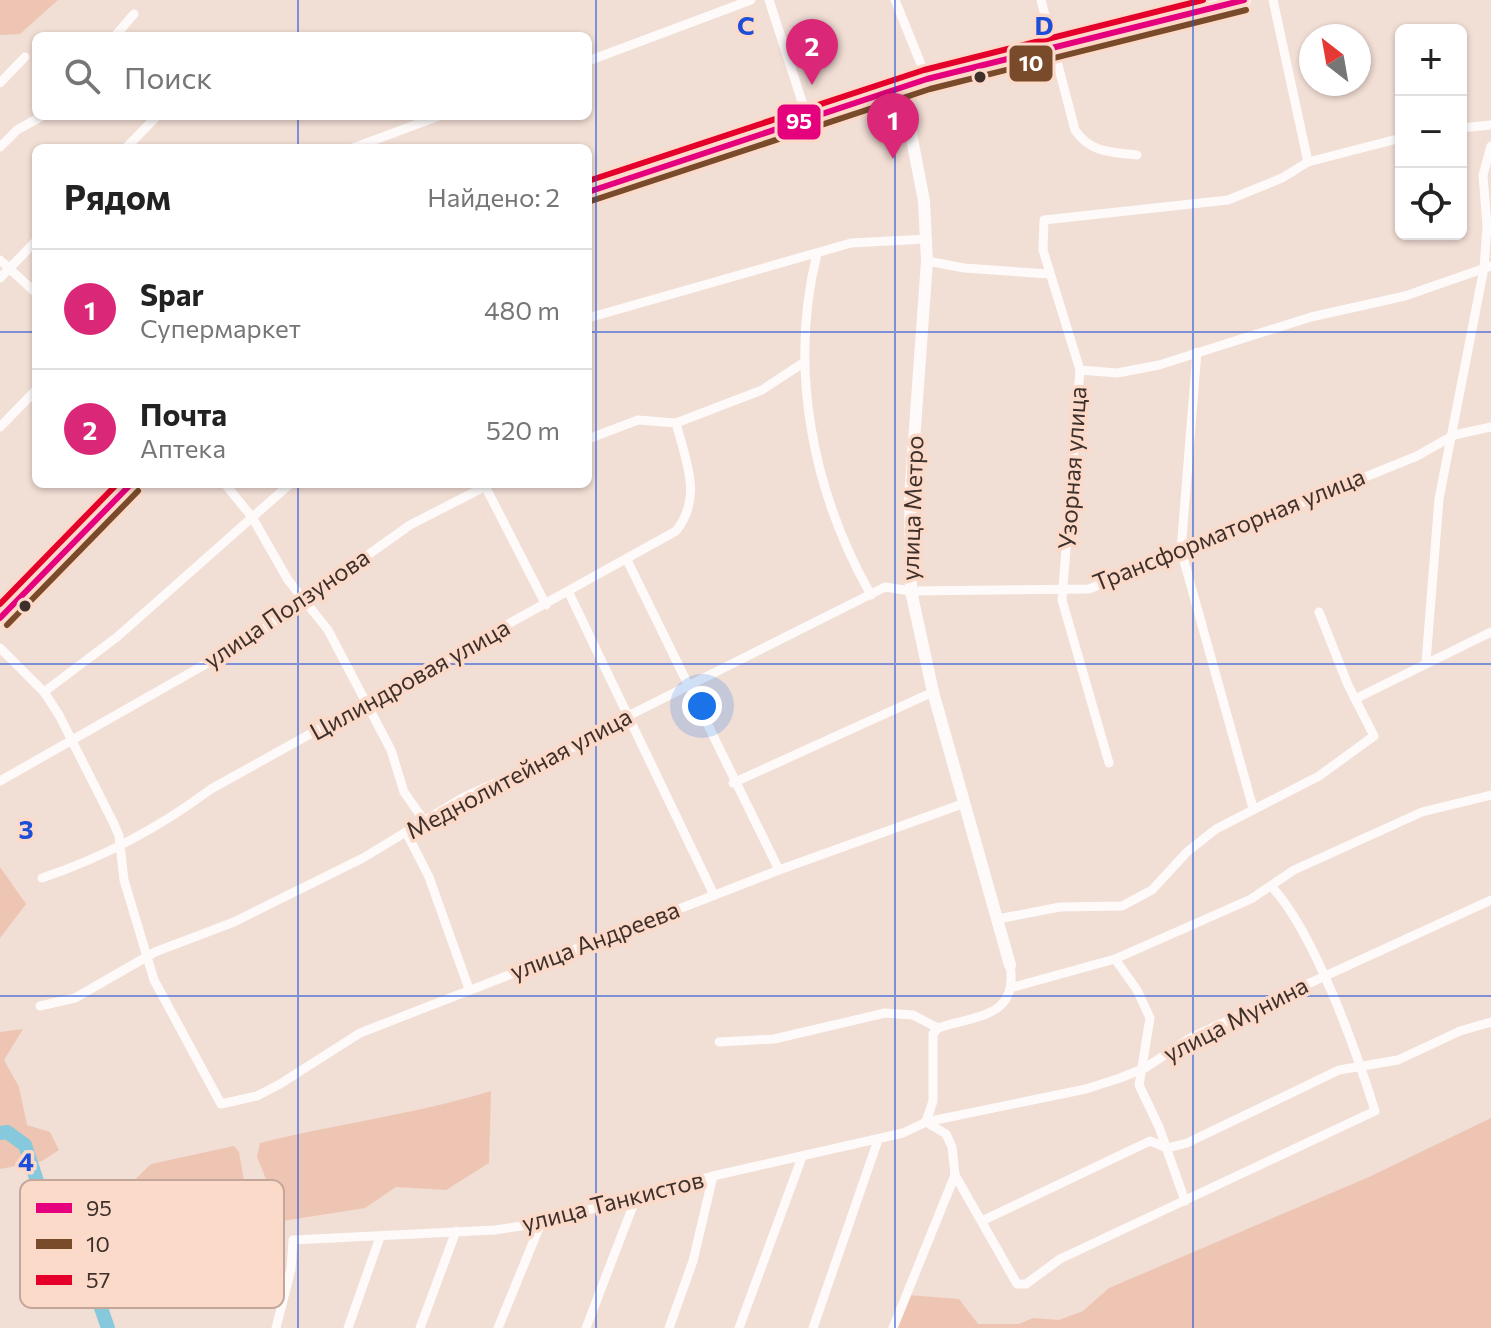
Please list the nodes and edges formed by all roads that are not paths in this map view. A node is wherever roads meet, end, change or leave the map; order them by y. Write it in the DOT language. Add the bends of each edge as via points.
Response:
graph roads {
  1 [pos="751,0"];
  2 [pos="769,0"];
  3 [pos="895,0"];
  4 [pos="1041,0"];
  5 [pos="1244,0"];
  6 [pos="1273,0"];
  7 [pos="134,14"];
  8 [pos="118,32"];
  9 [pos="1052,46"];
  10 [pos="25,57"];
  11 [pos="592,60"];
  12 [pos="927,79"];
  13 [pos="0,83"];
  14 [pos="902,87"];
  15 [pos="807,117"];
  16 [pos="35,120"];
  17 [pos="153,120"];
  18 [pos="428,120"];
  19 [pos="1491,125"];
  20 [pos="1467,127"];
  21 [pos="1395,140"];
  22 [pos="2,142"];
  23 [pos="130,144"];
  24 [pos="364,144"];
  25 [pos="1491,146"];
  26 [pos="1137,155"];
  27 [pos="1308,162"];
  28 [pos="592,191"];
  29 [pos="927,239"];
  30 [pos="32,245"];
  31 [pos="817,254"];
  32 [pos="0,260"];
  33 [pos="927,261"];
  34 [pos="1487,267"];
  35 [pos="9,268"];
  36 [pos="1049,274"];
  37 [pos="0,278"];
  38 [pos="32,289"];
  39 [pos="592,317"];
  40 [pos="1197,352"];
  41 [pos="803,363"];
  42 [pos="1080,370"];
  43 [pos="32,394"];
  44 [pos="676,423"];
  45 [pos="0,427"];
  46 [pos="1491,427"];
  47 [pos="1454,435"];
  48 [pos="592,437"];
  49 [pos="127,488"];
  50 [pos="228,488"];
  51 [pos="285,488"];
  52 [pos="480,488"];
  53 [pos="488,488"];
  54 [pos="252,517"];
  55 [pos="1181,550"];
  56 [pos="627,560"];
  57 [pos="1064,589"];
  58 [pos="911,591"];
  59 [pos="569,593"];
  60 [pos="871,595"];
  61 [pos="305,599"];
  62 [pos="546,605"];
  63 [pos="1319,612"];
  64 [pos="0,618"];
  65 [pos="1491,632"];
  66 [pos="0,648"];
  67 [pos="1426,662"];
  68 [pos="686,686"];
  69 [pos="44,692"];
  70 [pos="933,692"];
  71 [pos="1355,699"];
  72 [pos="368,703"];
  73 [pos="628,716"];
  74 [pos="71,740"];
  75 [pos="1109,763"];
  76 [pos="0,781"];
  77 [pos="733,783"];
  78 [pos="1491,795"];
  79 [pos="965,803"];
  80 [pos="1253,808"];
  81 [pos="425,822"];
  82 [pos="406,832"];
  83 [pos="121,844"];
  84 [pos="779,870"];
  85 [pos="42,878"];
  86 [pos="1272,887"];
  87 [pos="714,895"];
  88 [pos="1491,900"];
  89 [pos="998,919"];
  90 [pos="147,957"];
  91 [pos="1115,959"];
  92 [pos="1010,965"];
  93 [pos="1323,977"];
  94 [pos="1014,987"];
  95 [pos="469,989"];
  96 [pos="40,1006"];
  97 [pos="1491,1022"];
  98 [pos="938,1028"];
  99 [pos="719,1042"];
  100 [pos="1361,1065"];
  101 [pos="1142,1069"];
  102 [pos="926,1122"];
  103 [pos="878,1140"];
  104 [pos="1167,1148"];
  105 [pos="802,1157"];
  106 [pos="955,1175"];
  107 [pos="713,1176"];
  108 [pos="636,1198"];
  109 [pos="1185,1201"];
  110 [pos="984,1220"];
  111 [pos="541,1223"];
  112 [pos="456,1231"];
  113 [pos="380,1237"];
  114 [pos="284,1297"];
  115 [pos="281,1308"];
  116 [pos="276,1328"];
  117 [pos="348,1328"];
  118 [pos="420,1328"];
  119 [pos="498,1328"];
  120 [pos="586,1328"];
  121 [pos="669,1328"];
  122 [pos="739,1328"];
  123 [pos="813,1328"];
  124 [pos="893,1328"];
  1 -- 11 [label="street"];
  2 -- 15 [label="street"];
  3 -- 12 [label="street"];
  4 -- 9 [label="street"];
  5 -- 9 [label="main road"];
  6 -- 27 [label="street"];
  7 -- 8 [label="street"];
  9 -- 12 [label="main road"];
  9 -- 26 [label="street" via="1069,117 1081,138 1099,150"];
  10 -- 13 [label="street"];
  12 -- 14 [label="main road"];
  14 -- 15 [label="main road"];
  14 -- 29 [label="street, улица Метро"];
  15 -- 28 [label="main road"];
  16 -- 22 [label="street"];
  17 -- 23 [label="street"];
  18 -- 24 [label="street"];
  19 -- 20 [label="street"];
  21 -- 27 [label="street"];
  25 -- 34 [label="street" via="1483,175"];
  27 -- 36 [label="street, Узорная улица" via="1228,200 1044,220"];
  29 -- 31 [label="street" via="851,243"];
  29 -- 33 [label="street, улица Метро"];
  30 -- 35 [label="street"];
  31 -- 39 [label="street"];
  31 -- 41 [label="street, улица Метро" via="806,295"];
  32 -- 35 [label="street"];
  33 -- 36 [label="street"];
  33 -- 58 [label="street, улица Метро" via="910,497"];
  34 -- 40 [label="street" via="1405,296 1311,317"];
  34 -- 47 [label="street" via="1460,382"];
  35 -- 37 [label="street"];
  35 -- 38 [label="street"];
  36 -- 42 [label="street, Узорная улица"];
  40 -- 42 [label="street" via="1117,373"];
  40 -- 55 [label="street"];
  41 -- 44 [label="street" via="762,390"];
  41 -- 60 [label="street, улица Метро" via="818,467"];
  42 -- 57 [label="street, Узорная улица"];
  43 -- 45 [label="street"];
  44 -- 48 [label="street" via="638,420"];
  44 -- 56 [label="street, Цилиндровая улица" via="693,498 687,516 676,531"];
  46 -- 47 [label="street, Трансформаторная улица"];
  47 -- 55 [label="street, Трансформаторная улица" via="1417,456"];
  47 -- 67 [label="street" via="1439,499"];
  49 -- 64 [label="main road"];
  50 -- 54 [label="street"];
  51 -- 54 [label="street"];
  52 -- 61 [label="street, улица Ползунова" via="410,525"];
  53 -- 62 [label="street"];
  54 -- 61 [label="street"];
  54 -- 69 [label="street" via="117,637"];
  55 -- 57 [label="street, Трансформаторная улица" via="1089,589"];
  55 -- 80 [label="street"];
  56 -- 59 [label="street, Цилиндровая улица"];
  56 -- 68 [label="street"];
  57 -- 58 [label="street, Трансформаторная улица"];
  57 -- 75 [label="street, Узорная улица" via="1062,600"];
  58 -- 60 [label="street, Меднолитейная улица" via="885,587"];
  58 -- 70 [label="street, улица Метро"];
  59 -- 62 [label="street, Цилиндровая улица"];
  59 -- 73 [label="street"];
  60 -- 68 [label="street, Меднолитейная улица"];
  61 -- 72 [label="street"];
  61 -- 74 [label="street, улица Ползунова" via="248,640"];
  62 -- 72 [label="street, Цилиндровая улица"];
  63 -- 71 [label="street"];
  65 -- 67 [label="street"];
  66 -- 69 [label="street"];
  67 -- 71 [label="street"];
  68 -- 73 [label="street, Меднолитейная улица"];
  68 -- 77 [label="street"];
  69 -- 74 [label="street"];
  70 -- 77 [label="street"];
  70 -- 79 [label="street, улица Метро"];
  71 -- 80 [label="street" via="1374,736 1319,776"];
  72 -- 81 [label="street" via="404,792"];
  72 -- 83 [label="street, Цилиндровая улица"];
  73 -- 81 [label="street, Меднолитейная улица" via="462,798"];
  73 -- 87 [label="street"];
  74 -- 76 [label="street, улица Ползунова"];
  74 -- 83 [label="street"];
  77 -- 84 [label="street"];
  78 -- 86 [label="street" via="1422,812 1294,870"];
  79 -- 84 [label="street, улица Андреева"];
  79 -- 89 [label="street, улица Метро"];
  80 -- 89 [label="street" via="1216,829 1152,890 1122,906 1060,907"];
  81 -- 82 [label="street, Меднолитейная улица"];
  82 -- 90 [label="street, Меднолитейная улица" via="234,922"];
  82 -- 95 [label="street" via="429,877"];
  83 -- 85 [label="street, Цилиндровая улица"];
  83 -- 90 [label="street" via="124,880"];
  84 -- 87 [label="street, улица Андреева"];
  86 -- 91 [label="street"];
  86 -- 93 [label="street" via="1289,906"];
  87 -- 95 [label="street, улица Андреева"];
  88 -- 93 [label="street, улица Мунина"];
  89 -- 92 [label="street, улица Метро"];
  90 -- 95 [label="street, улица Андреева" via="167,1007 221,1104 257,1096 360,1033"];
  90 -- 96 [label="street, Меднолитейная улица" via="75,998"];
  91 -- 94 [label="street"];
  91 -- 101 [label="street" via="1150,1018"];
  92 -- 94 [label="street"];
  93 -- 100 [label="street"];
  93 -- 101 [label="street, улица Мунина" via="1192,1037"];
  94 -- 98 [label="street" via="986,1015"];
  97 -- 100 [label="street" via="1398,1060"];
  98 -- 99 [label="street" via="893,1012 774,1039"];
  98 -- 102 [label="street" via="931,1042 933,1101"];
  100 -- 104 [label="street" via="1304,1085"];
  100 -- 109 [label="street" via="1375,1111"];
  101 -- 102 [label="street, улица Мунина" via="1086,1089"];
  101 -- 104 [label="street" via="1139,1085"];
  102 -- 103 [label="street, улица Танкистов"];
  102 -- 106 [label="street" via="946,1134"];
  103 -- 105 [label="street, улица Танкистов"];
  103 -- 123 [label="street"];
  104 -- 109 [label="street"];
  104 -- 110 [label="street" via="1150,1141"];
  105 -- 107 [label="street, улица Танкистов"];
  105 -- 122 [label="street"];
  106 -- 110 [label="street"];
  106 -- 124 [label="street"];
  107 -- 108 [label="street, улица Танкистов"];
  107 -- 121 [label="street" via="693,1261"];
  108 -- 111 [label="street, улица Танкистов"];
  108 -- 120 [label="street"];
  109 -- 110 [label="street" via="1060,1259 1026,1284 1017,1284"];
  111 -- 112 [label="street, улица Танкистов"];
  111 -- 119 [label="street"];
  112 -- 113 [label="street, улица Танкистов"];
  112 -- 118 [label="street"];
  113 -- 114 [label="street, улица Танкистов" via="293,1240"];
  113 -- 117 [label="street"];
  115 -- 116 [label="street, улица Танкистов"];
}
